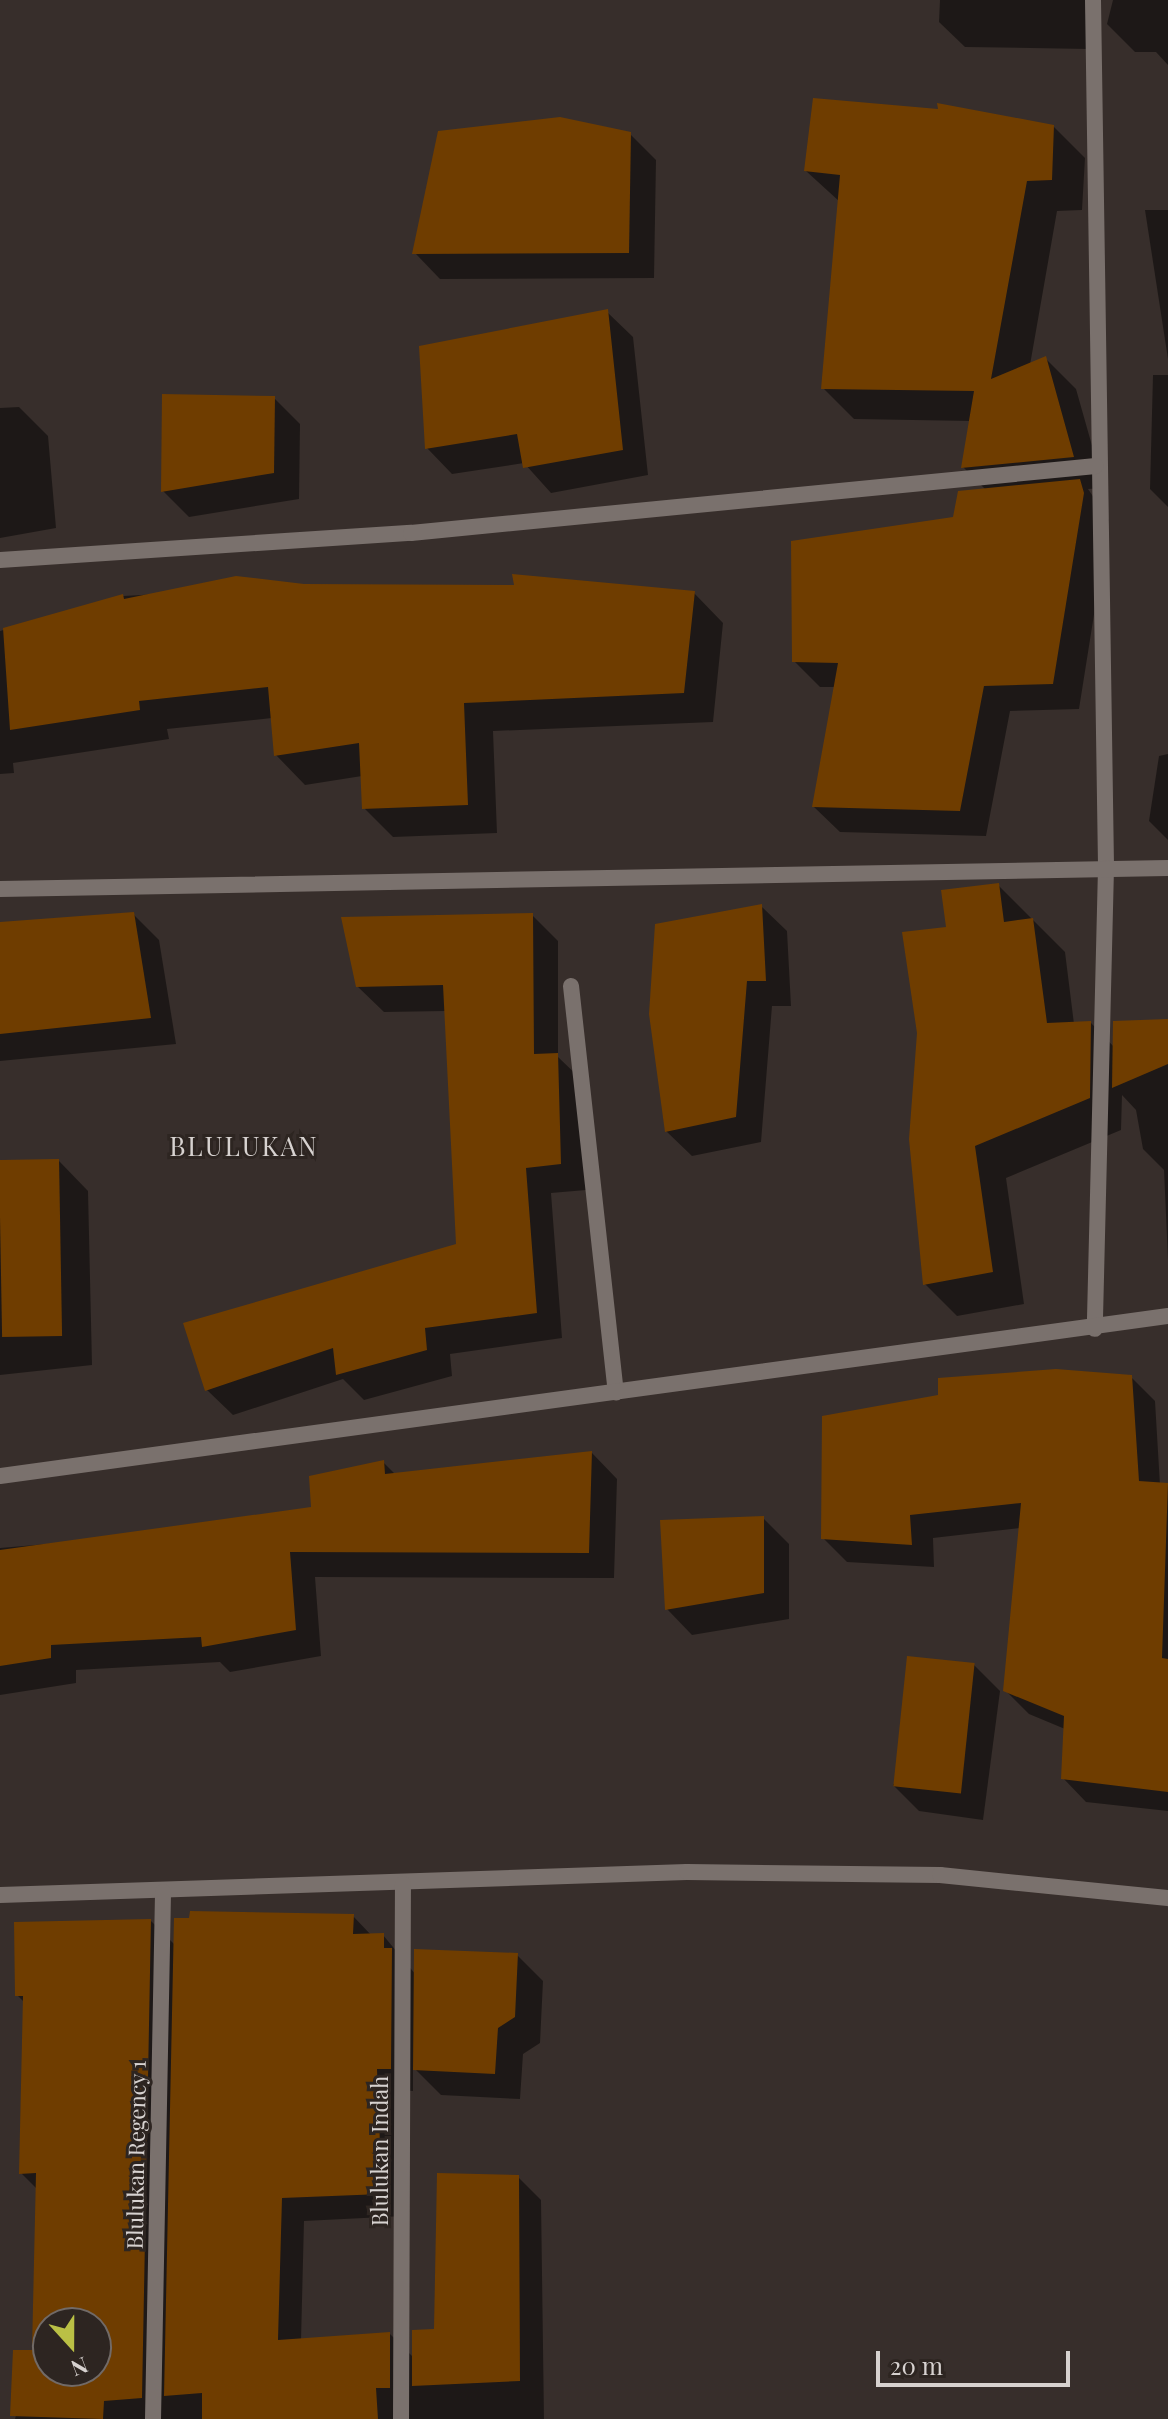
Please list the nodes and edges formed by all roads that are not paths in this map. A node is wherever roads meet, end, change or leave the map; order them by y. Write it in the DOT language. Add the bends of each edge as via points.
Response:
graph roads {
  1 [pos="1093,0"];
  2 [pos="1096,466"];
  3 [pos="0,560"];
  4 [pos="1106,868"];
  5 [pos="1168,868"];
  6 [pos="0,889"];
  7 [pos="571,986"];
  8 [pos="1168,1316"];
  9 [pos="1095,1329"];
  10 [pos="616,1393"];
  11 [pos="0,1476"];
  12 [pos="403,1884"];
  13 [pos="163,1892"];
  14 [pos="0,1895"];
  15 [pos="1168,1898"];
  16 [pos="153,2419"];
  17 [pos="401,2419"];
  1 -- 2 [label="street"];
  2 -- 3 [label="street" via="411,533"];
  2 -- 4 [label="street"];
  4 -- 5 [label="street"];
  4 -- 6 [label="street"];
  4 -- 9 [label="street"];
  7 -- 10 [label="street"];
  8 -- 9 [label="street"];
  9 -- 10 [label="street"];
  10 -- 11 [label="street"];
  12 -- 13 [label="street"];
  12 -- 15 [label="street" via="687,1872 940,1875"];
  12 -- 17 [label="street, Blulukan Indah"];
  13 -- 14 [label="street"];
  13 -- 16 [label="street, Blulukan Regency 1"];
}
